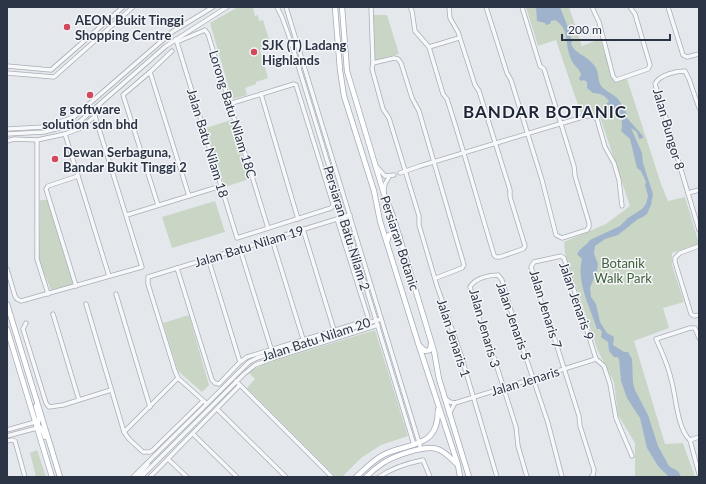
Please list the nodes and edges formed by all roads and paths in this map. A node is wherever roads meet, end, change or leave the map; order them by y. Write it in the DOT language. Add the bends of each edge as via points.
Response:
graph roads {
  1 [pos="123,7"];
  2 [pos="133,7"];
  3 [pos="213,7"];
  4 [pos="227,7"];
  5 [pos="277,7"];
  6 [pos="286,7"];
  7 [pos="334,7"];
  8 [pos="342,7"];
  9 [pos="371,7"];
  10 [pos="410,7"];
  11 [pos="449,7"];
  12 [pos="486,7"];
  13 [pos="522,7"];
  14 [pos="592,7"];
  15 [pos="630,7"];
  16 [pos="668,7"];
  17 [pos="459,38"];
  18 [pos="175,41"];
  19 [pos="429,47"];
  20 [pos="172,51"];
  21 [pos="699,54"];
  22 [pos="373,63"];
  23 [pos="7,66"];
  24 [pos="305,69"];
  25 [pos="299,71"];
  26 [pos="150,72"];
  27 [pos="7,73"];
  28 [pos="261,94"];
  29 [pos="229,104"];
  30 [pos="88,105"];
  31 [pos="699,108"];
  32 [pos="92,110"];
  33 [pos="95,116"];
  34 [pos="560,124"];
  35 [pos="7,129"];
  36 [pos="7,134"];
  37 [pos="65,134"];
  38 [pos="527,134"];
  39 [pos="7,140"];
  40 [pos="36,140"];
  41 [pos="495,143"];
  42 [pos="464,153"];
  43 [pos="434,162"];
  44 [pos="375,163"];
  45 [pos="406,172"];
  46 [pos="400,173"];
  47 [pos="394,175"];
  48 [pos="78,176"];
  49 [pos="389,177"];
  50 [pos="221,186"];
  51 [pos="699,190"];
  52 [pos="688,193"];
  53 [pos="384,194"];
  54 [pos="189,196"];
  55 [pos="158,205"];
  56 [pos="622,206"];
  57 [pos="127,215"];
  58 [pos="350,215"];
  59 [pos="344,216"];
  60 [pos="298,218"];
  61 [pos="337,218"];
  62 [pos="268,228"];
  63 [pos="303,229"];
  64 [pos="699,230"];
  65 [pos="400,237"];
  66 [pos="272,239"];
  67 [pos="387,242"];
  68 [pos="699,246"];
  69 [pos="240,249"];
  70 [pos="208,258"];
  71 [pos="547,259"];
  72 [pos="177,268"];
  73 [pos="7,269"];
  74 [pos="109,276"];
  75 [pos="486,276"];
  76 [pos="436,278"];
  77 [pos="76,286"];
  78 [pos="48,294"];
  79 [pos="116,294"];
  80 [pos="7,304"];
  81 [pos="86,304"];
  82 [pos="53,314"];
  83 [pos="699,315"];
  84 [pos="381,318"];
  85 [pos="376,320"];
  86 [pos="26,323"];
  87 [pos="383,324"];
  88 [pos="377,326"];
  89 [pos="7,329"];
  90 [pos="334,330"];
  91 [pos="699,338"];
  92 [pos="303,339"];
  93 [pos="431,342"];
  94 [pos="419,346"];
  95 [pos="272,351"];
  96 [pos="274,358"];
  97 [pos="596,359"];
  98 [pos="240,362"];
  99 [pos="564,369"];
  100 [pos="232,377"];
  101 [pos="178,378"];
  102 [pos="534,378"];
  103 [pos="236,382"];
  104 [pos="32,384"];
  105 [pos="240,385"];
  106 [pos="503,388"];
  107 [pos="111,390"];
  108 [pos="444,397"];
  109 [pos="474,397"];
  110 [pos="79,400"];
  111 [pos="205,402"];
  112 [pos="455,403"];
  113 [pos="438,405"];
  114 [pos="150,406"];
  115 [pos="217,409"];
  116 [pos="449,414"];
  117 [pos="195,424"];
  118 [pos="36,425"];
  119 [pos="183,428"];
  120 [pos="7,430"];
  121 [pos="124,432"];
  122 [pos="193,434"];
  123 [pos="7,436"];
  124 [pos="699,437"];
  125 [pos="690,440"];
  126 [pos="7,441"];
  127 [pos="419,442"];
  128 [pos="414,444"];
  129 [pos="421,449"];
  130 [pos="416,450"];
  131 [pos="632,456"];
  132 [pos="168,459"];
  133 [pos="149,461"];
  134 [pos="55,462"];
  135 [pos="458,465"];
  136 [pos="389,471"];
  137 [pos="699,474"];
  138 [pos="25,477"];
  139 [pos="52,477"];
  140 [pos="60,477"];
  141 [pos="133,477"];
  142 [pos="137,477"];
  143 [pos="142,477"];
  144 [pos="150,477"];
  145 [pos="187,477"];
  146 [pos="237,477"];
  147 [pos="286,477"];
  148 [pos="332,477"];
  149 [pos="356,477"];
  150 [pos="366,477"];
  151 [pos="379,477"];
  152 [pos="390,477"];
  153 [pos="430,477"];
  154 [pos="460,477"];
  155 [pos="469,477"];
  156 [pos="497,477"];
  157 [pos="528,477"];
  158 [pos="562,477"];
  159 [pos="591,477"];
  1 -- 23 [label="street" via="51,70"];
  2 -- 27 [label="street" via="54,77"];
  3 -- 30 [label="street" via="172,32"];
  4 -- 18 [label="street"];
  5 -- 25 [label="street, Persiaran Batu Nilam 2"];
  6 -- 24 [label="street, Persiaran Batu Nilam 2"];
  7 -- 67 [label="main road, Persiaran Botanic" via="342,89"];
  8 -- 44 [label="main road, Persiaran Botanic" via="347,71"];
  9 -- 22 [label="street, Jalan Jenaris 1"];
  10 -- 19 [label="street" via="415,31"];
  11 -- 17 [label="street" via="450,18"];
  12 -- 38 [label="street"];
  13 -- 34 [label="street"];
  14 -- 15 [label="street" via="599,22 614,78 618,79 648,69 650,65 635,14"];
  16 -- 21 [label="street" via="683,55 687,57"];
  17 -- 19 [label="street"];
  17 -- 41 [label="street"];
  18 -- 29 [label="street, Lorong Batu Nilam 18C" via="205,30"];
  18 -- 32 [label="street" via="153,56"];
  18 -- 50 [label="street, Jalan Batu Nilam 18"];
  19 -- 42 [label="street"];
  20 -- 26 [label="street"];
  22 -- 43 [label="street" via="394,58 400,60"];
  22 -- 45 [label="street, Jalan Jenaris 1" via="372,69 383,109 389,118"];
  24 -- 25 [label="street"];
  24 -- 58 [label="street, Persiaran Batu Nilam 2"];
  25 -- 59 [label="street, Persiaran Batu Nilam 2"];
  26 -- 54 [label="street"];
  26 -- 55 [label="street" via="123,95"];
  28 -- 29 [label="street"];
  28 -- 60 [label="street"];
  28 -- 60 [label="street" via="294,84 298,88 333,204 330,208"];
  29 -- 62 [label="street, Lorong Batu Nilam 18C"];
  30 -- 32 [label="street"];
  30 -- 35 [label="street" via="74,117 50,126"];
  31 -- 52 [label="street, Jalan Bungor 8" via="687,73 683,71 658,78 655,84"];
  32 -- 33 [label="street"];
  32 -- 36 [label="street" via="78,123 63,128"];
  33 -- 37 [label="street" via="81,128"];
  33 -- 57 [label="street"];
  34 -- 38 [label="street"];
  34 -- 38 [label="street" via="574,166 589,227 587,230 562,238 556,235"];
  34 -- 56 [label="street" via="586,116 592,116 597,120 619,180"];
  37 -- 40 [label="street"];
  37 -- 48 [label="street"];
  38 -- 41 [label="street"];
  39 -- 40 [label="street"];
  40 -- 78 [label="street" via="37,259"];
  41 -- 42 [label="street"];
  41 -- 42 [label="street" via="525,246 500,257 494,255"];
  42 -- 43 [label="street"];
  43 -- 45 [label="street"];
  43 -- 76 [label="street" via="464,265"];
  44 -- 49 [label="street" via="383,175"];
  44 -- 53 [label="main road, Persiaran Botanic"];
  45 -- 46 [label="street"];
  45 -- 76 [label="street, Jalan Jenaris 1"];
  47 -- 49 [label="street"];
  48 -- 74 [label="street"];
  48 -- 77 [label="street" via="48,186 46,189"];
  49 -- 53 [label="street"];
  50 -- 54 [label="street"];
  50 -- 62 [label="street, Jalan Batu Nilam 18" via="237,238"];
  51 -- 52 [label="street"];
  52 -- 64 [label="street, Jalan Bungor 8"];
  53 -- 65 [label="main road, Persiaran Botanic"];
  54 -- 55 [label="street"];
  55 -- 57 [label="street"];
  57 -- 74 [label="street" via="142,266"];
  58 -- 59 [label="street, Jalan Batu Nilam 19"];
  58 -- 84 [label="street, Persiaran Batu Nilam 2"];
  59 -- 61 [label="street, Jalan Batu Nilam 19"];
  59 -- 85 [label="street, Persiaran Batu Nilam 2"];
  60 -- 62 [label="street"];
  61 -- 63 [label="street, Jalan Batu Nilam 19"];
  61 -- 90 [label="street" via="368,317 365,321"];
  63 -- 66 [label="street, Jalan Batu Nilam 19"];
  63 -- 90 [label="street"];
  65 -- 67 [label="main road" via="391,233"];
  65 -- 93 [label="main road, Persiaran Botanic"];
  66 -- 69 [label="street, Jalan Batu Nilam 19"];
  66 -- 92 [label="street"];
  67 -- 94 [label="main road, Persiaran Botanic"];
  68 -- 83 [label="street" via="680,253 675,258 691,314"];
  69 -- 70 [label="street, Jalan Batu Nilam 19"];
  69 -- 95 [label="street"];
  70 -- 72 [label="street, Jalan Batu Nilam 19"];
  70 -- 98 [label="street"];
  71 -- 97 [label="street, Jalan Jenaris 9" via="561,256 564,258"];
  71 -- 99 [label="street, Jalan Jenaris 7" via="534,262 531,267"];
  72 -- 98 [label="street" via="212,380 219,384"];
  72 -- 101 [label="street, Jalan Batu Nilam 19" via="148,277 148,284"];
  73 -- 78 [label="street" via="17,300 21,302"];
  74 -- 77 [label="street"];
  75 -- 102 [label="street, Jalan Jenaris 5" via="498,275 502,280"];
  75 -- 106 [label="street, Jalan Jenaris 3" via="476,280 470,287"];
  76 -- 109 [label="street, Jalan Jenaris 1"];
  77 -- 78 [label="street"];
  79 -- 114 [label="street"];
  80 -- 104 [label="main road"];
  81 -- 107 [label="street"];
  82 -- 110 [label="street"];
  84 -- 85 [label="street, Jalan Batu Nilam 20"];
  84 -- 87 [label="street, Persiaran Batu Nilam 2"];
  85 -- 88 [label="street, Persiaran Batu Nilam 2"];
  85 -- 95 [label="street, Jalan Batu Nilam 20"];
  86 -- 110 [label="street" via="23,329 46,403 53,408"];
  87 -- 88 [label="street, Jalan Batu Nilam 20"];
  87 -- 127 [label="street, Persiaran Batu Nilam 2"];
  88 -- 96 [label="street, Jalan Batu Nilam 20"];
  88 -- 128 [label="street, Persiaran Batu Nilam 2"];
  89 -- 118 [label="main road"];
  90 -- 92 [label="street"];
  91 -- 125 [label="street" via="695,328 690,328 656,339 672,379 683,430"];
  92 -- 95 [label="street"];
  93 -- 94 [label="main road" via="428,351"];
  93 -- 108 [label="main road, Persiaran Botanic"];
  94 -- 113 [label="main road, Persiaran Botanic"];
  95 -- 96 [label="street"];
  95 -- 98 [label="street" via="247,357"];
  95 -- 100 [label="street, Jalan Batu Nilam 20" via="249,362"];
  96 -- 103 [label="street, Jalan Batu Nilam 20" via="255,365"];
  97 -- 99 [label="street, Jalan Jenaris"];
  97 -- 131 [label="street" via="604,366 616,418"];
  99 -- 102 [label="street, Jalan Jenaris"];
  99 -- 159 [label="street, Jalan Jenaris 7" via="594,470"];
  100 -- 103 [label="street"];
  100 -- 111 [label="street, Jalan Batu Nilam 20"];
  101 -- 111 [label="street"];
  101 -- 114 [label="street"];
  102 -- 106 [label="street, Jalan Jenaris"];
  102 -- 158 [label="street"];
  103 -- 105 [label="street"];
  103 -- 117 [label="street, Jalan Batu Nilam 20"];
  104 -- 118 [label="main road" via="38,417"];
  104 -- 134 [label="main road"];
  105 -- 115 [label="street"];
  105 -- 148 [label="street"];
  106 -- 109 [label="street, Jalan Jenaris"];
  106 -- 157 [label="street"];
  107 -- 110 [label="street"];
  107 -- 121 [label="street"];
  108 -- 112 [label="street"];
  108 -- 116 [label="main road, Persiaran Botanic"];
  109 -- 112 [label="street, Jalan Jenaris"];
  109 -- 156 [label="street, Jalan Jenaris 1"];
  111 -- 119 [label="street, Jalan Batu Nilam 20"];
  111 -- 121 [label="street" via="153,450 143,452"];
  112 -- 116 [label="street"];
  113 -- 127 [label="main road" via="435,429 428,438"];
  113 -- 135 [label="main road, Persiaran Botanic"];
  114 -- 121 [label="street"];
  115 -- 122 [label="street"];
  115 -- 147 [label="street"];
  116 -- 155 [label="main road, Persiaran Botanic"];
  117 -- 119 [label="street, Jalan Batu Nilam 20" via="193,421"];
  117 -- 143 [label="street, Jalan Batu Nilam 20"];
  118 -- 120 [label="street"];
  118 -- 123 [label="street"];
  118 -- 134 [label="main road" via="44,433"];
  118 -- 139 [label="main road"];
  119 -- 133 [label="street, Jalan Batu Nilam 20"];
  122 -- 132 [label="street"];
  122 -- 146 [label="street"];
  124 -- 125 [label="street"];
  125 -- 137 [label="street"];
  126 -- 138 [label="street" via="15,441"];
  127 -- 128 [label="main road"];
  127 -- 129 [label="street, Persiaran Batu Nilam 2"];
  128 -- 130 [label="street, Persiaran Batu Nilam 2"];
  128 -- 149 [label="main road" via="383,455"];
  129 -- 130 [label="main road"];
  129 -- 135 [label="main road" via="429,447 440,450"];
  130 -- 150 [label="main road" via="384,462"];
  132 -- 144 [label="street"];
  132 -- 145 [label="street"];
  133 -- 141 [label="street, Jalan Batu Nilam 20"];
  133 -- 142 [label="street"];
  134 -- 140 [label="main road"];
  135 -- 154 [label="main road, Persiaran Botanic"];
  136 -- 151 [label="street"];
  136 -- 152 [label="street"];
  136 -- 153 [label="street" via="423,460"];
}
